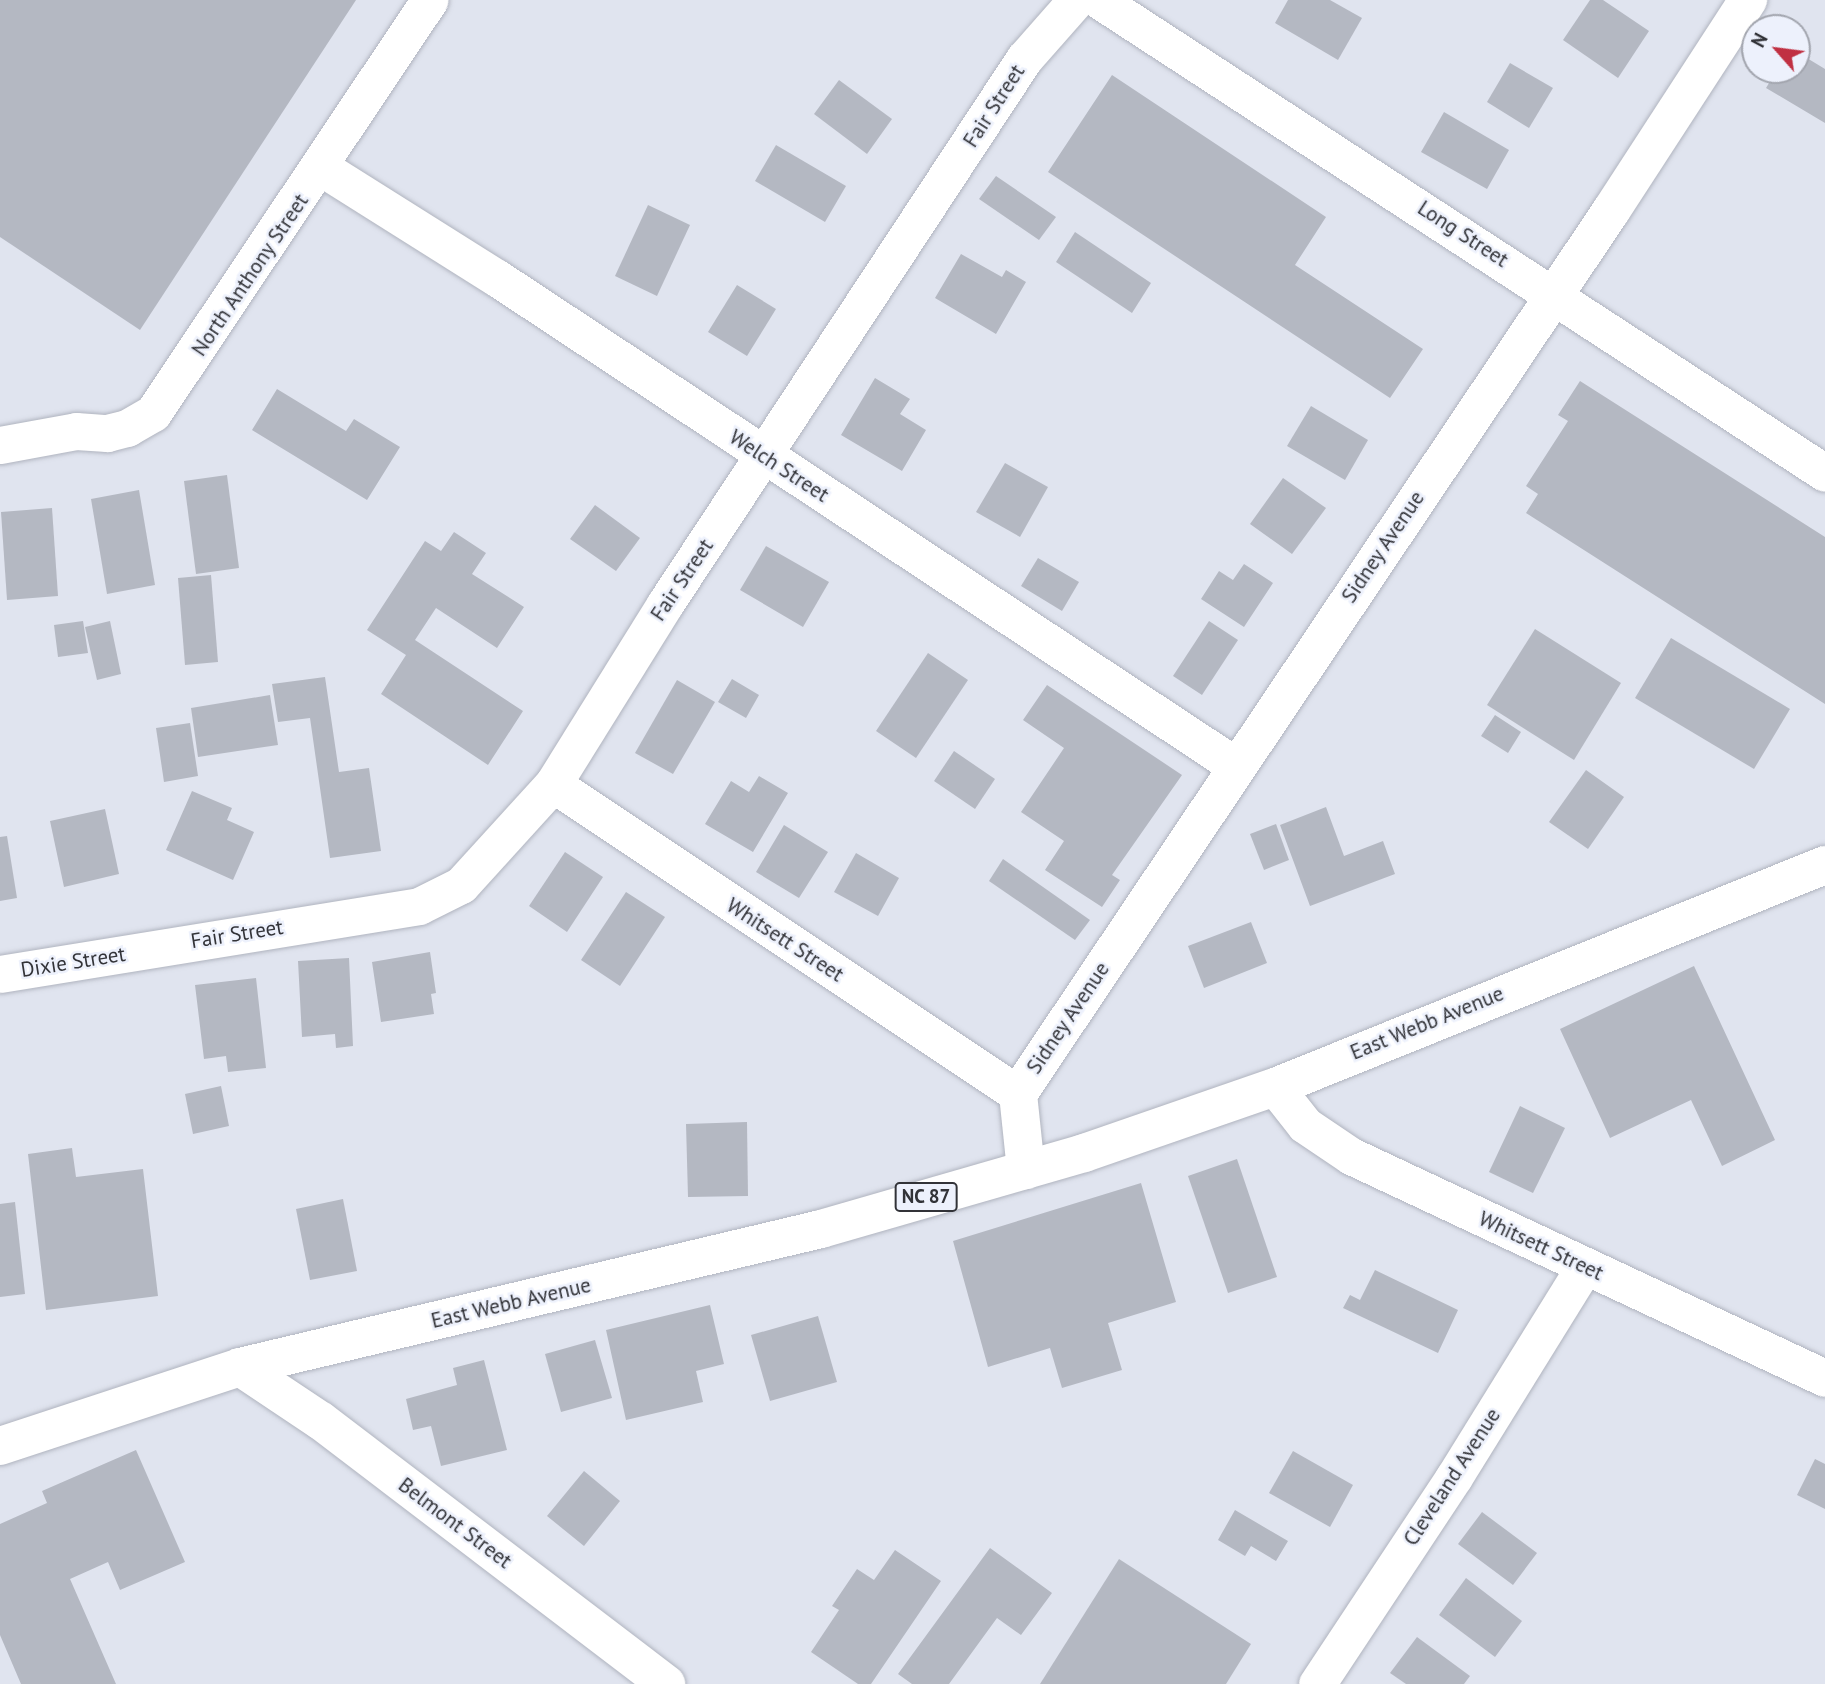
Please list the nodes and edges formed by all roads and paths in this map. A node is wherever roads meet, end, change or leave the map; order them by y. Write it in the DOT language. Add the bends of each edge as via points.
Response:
graph roads {
  1 [pos="429,0"];
  2 [pos="1076,0"];
  3 [pos="1099,0"];
  4 [pos="1748,0"];
  5 [pos="321,167"];
  6 [pos="1554,293"];
  7 [pos="0,445"];
  8 [pos="765,457"];
  9 [pos="1825,473"];
  10 [pos="1236,766"];
  11 [pos="553,785"];
  12 [pos="1825,865"];
  13 [pos="146,950"];
  14 [pos="0,974"];
  15 [pos="1275,1087"];
  16 [pos="1018,1094"];
  17 [pos="1026,1170"];
  18 [pos="1584,1268"];
  19 [pos="240,1367"];
  20 [pos="1825,1378"];
  21 [pos="0,1446"];
  22 [pos="649,1679"];
  23 [pos="1317,1684"];
  1 -- 5 [label="street, North Anthony Street"];
  2 -- 8 [label="street, Fair Street" via="1024,59"];
  3 -- 6 [label="street, Long Street"];
  4 -- 6 [label="main road, Sidney Avenue"];
  5 -- 7 [label="street, North Anthony Street" via="153,413 107,433 76,431"];
  5 -- 8 [label="street, Welch Street"];
  6 -- 9 [label="street, Long Street"];
  6 -- 10 [label="main road, Sidney Avenue"];
  8 -- 10 [label="street, Welch Street"];
  8 -- 11 [label="street, Fair Street" via="665,604"];
  10 -- 16 [label="main road, Sidney Avenue"];
  11 -- 13 [label="street, Fair Street" via="461,885 419,906"];
  11 -- 16 [label="street, Whitsett Street"];
  12 -- 15 [label="main road, East Webb Avenue / NC 87"];
  13 -- 14 [label="street, Dixie Street"];
  15 -- 17 [label="main road, East Webb Avenue / NC 87"];
  15 -- 18 [label="street, Whitsett Street" via="1305,1125 1351,1156"];
  16 -- 17 [label="main road"];
  17 -- 19 [label="main road, East Webb Avenue / NC 87" via="821,1229"];
  18 -- 20 [label="street, Whitsett Street"];
  18 -- 23 [label="street, Cleveland Avenue"];
  19 -- 21 [label="main road, East Webb Avenue / NC 87"];
  19 -- 22 [label="main road, Belmont Street" via="321,1421"];
}
